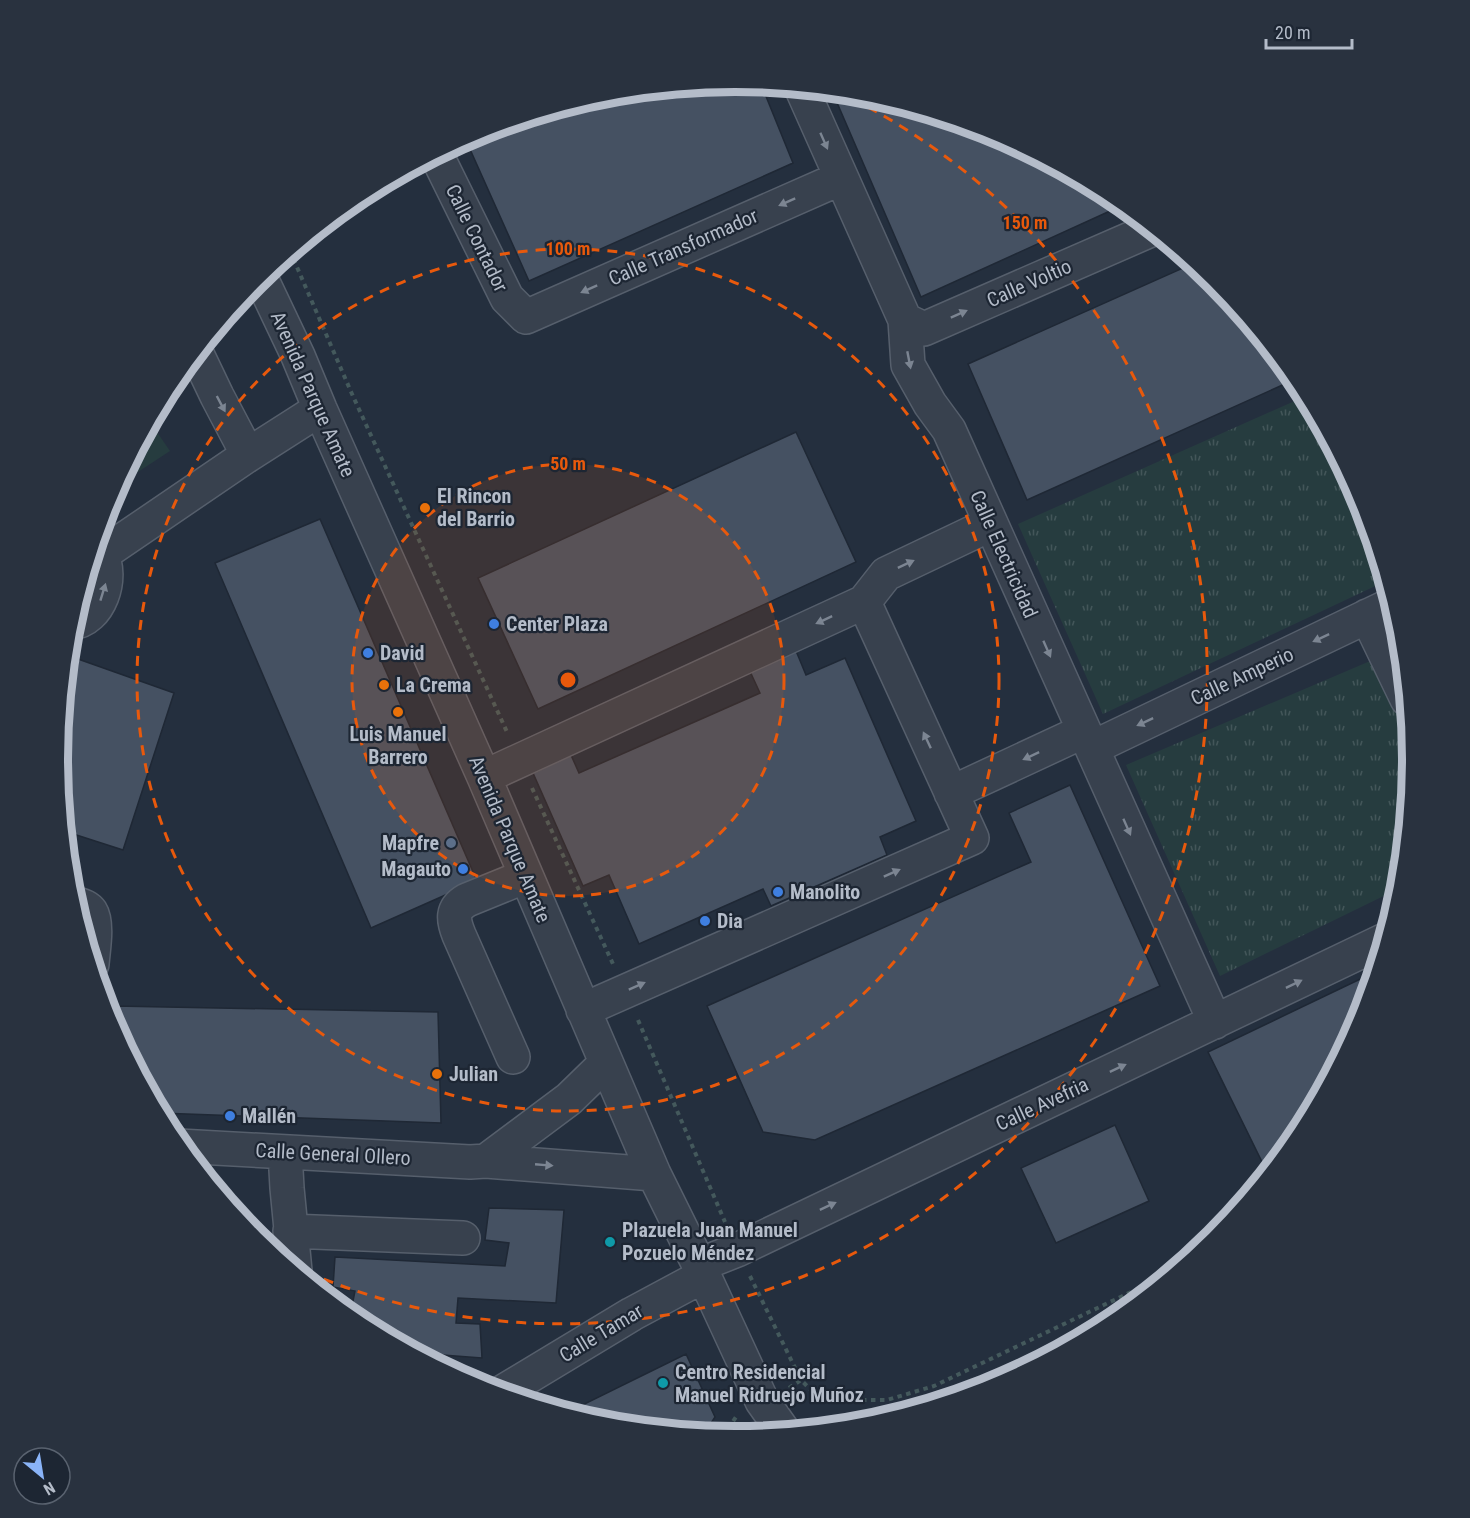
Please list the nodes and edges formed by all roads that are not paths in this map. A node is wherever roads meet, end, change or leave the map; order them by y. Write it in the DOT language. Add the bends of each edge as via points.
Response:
graph roads {
  1 [pos="805,95"];
  2 [pos="440,160"];
  3 [pos="841,178"];
  4 [pos="1142,230"];
  5 [pos="265,286"];
  6 [pos="526,316"];
  7 [pos="905,320"];
  8 [pos="200,360"];
  9 [pos="320,409"];
  10 [pos="248,455"];
  11 [pos="991,524"];
  12 [pos="102,549"];
  13 [pos="100,555"];
  14 [pos="864,602"];
  15 [pos="1380,610"];
  16 [pos="82,620"];
  17 [pos="1395,659"];
  18 [pos="1088,739"];
  19 [pos="484,777"];
  20 [pos="951,793"];
  21 [pos="526,876"];
  22 [pos="84,906"];
  23 [pos="93,943"];
  24 [pos="1376,944"];
  25 [pos="583,1010"];
  26 [pos="1215,1022"];
  27 [pos="513,1057"];
  28 [pos="605,1064"];
  29 [pos="192,1147"];
  30 [pos="285,1152"];
  31 [pos="486,1161"];
  32 [pos="654,1174"];
  33 [pos="290,1231"];
  34 [pos="463,1238"];
  35 [pos="294,1260"];
  36 [pos="701,1270"];
  37 [pos="510,1387"];
  38 [pos="761,1410"];
  39 [pos="777,1425"];
  1 -- 3 [label="street, Calle Electricidad, one-way"];
  2 -- 6 [label="street, Calle Contador" via="507,298"];
  3 -- 6 [label="street, Calle Transformador, one-way"];
  3 -- 7 [label="street, Calle Electricidad"];
  7 -- 4 [label="street, Calle Voltio, one-way" via="924,329"];
  5 -- 9 [label="street, Avenida Parque Amate"];
  7 -- 11 [label="street, Calle Electricidad, one-way" via="908,365 949,430"];
  8 -- 10 [label="street, one-way"];
  9 -- 10 [label="street"];
  9 -- 19 [label="street, Avenida Parque Amate"];
  10 -- 12 [label="street"];
  14 -- 11 [label="street, one-way" via="886,574"];
  11 -- 18 [label="street, Calle Electricidad, one-way"];
  16 -- 13 [label="street, one-way" via="99,603 106,581"];
  14 -- 19 [label="street, one-way"];
  20 -- 14 [label="street, one-way"];
  15 -- 17 [label="street"];
  15 -- 18 [label="street, Calle Amperio, one-way"];
  18 -- 20 [label="street, Calle Amperio, one-way"];
  18 -- 26 [label="street, Calle Electricidad, one-way"];
  19 -- 21 [label="street, Avenida Parque Amate"];
  25 -- 20 [label="street, one-way" via="972,838"];
  21 -- 25 [label="street, Avenida Parque Amate"];
  21 -- 27 [label="street" via="467,900 455,915 459,935"];
  22 -- 23 [label="street" via="94,922"];
  26 -- 24 [label="street, Calle Avefria, one-way"];
  25 -- 28 [label="street, Avenida Parque Amate"];
  36 -- 26 [label="street, Calle Avefria, one-way"];
  28 -- 31 [label="street" via="569,1099"];
  28 -- 32 [label="street, Avenida Parque Amate"];
  29 -- 30 [label="street, Calle General Ollero"];
  30 -- 31 [label="street, Calle General Ollero"];
  30 -- 33 [label="street"];
  31 -- 32 [label="street, Calle General Ollero, one-way"];
  32 -- 36 [label="street, Avenida Parque Amate"];
  33 -- 34 [label="street"];
  33 -- 35 [label="street"];
  36 -- 37 [label="street, Calle Tamar"];
  36 -- 38 [label="street, Avenida Parque Amate"];
  38 -- 39 [label="street, Avenida Parque Amate"];
}
